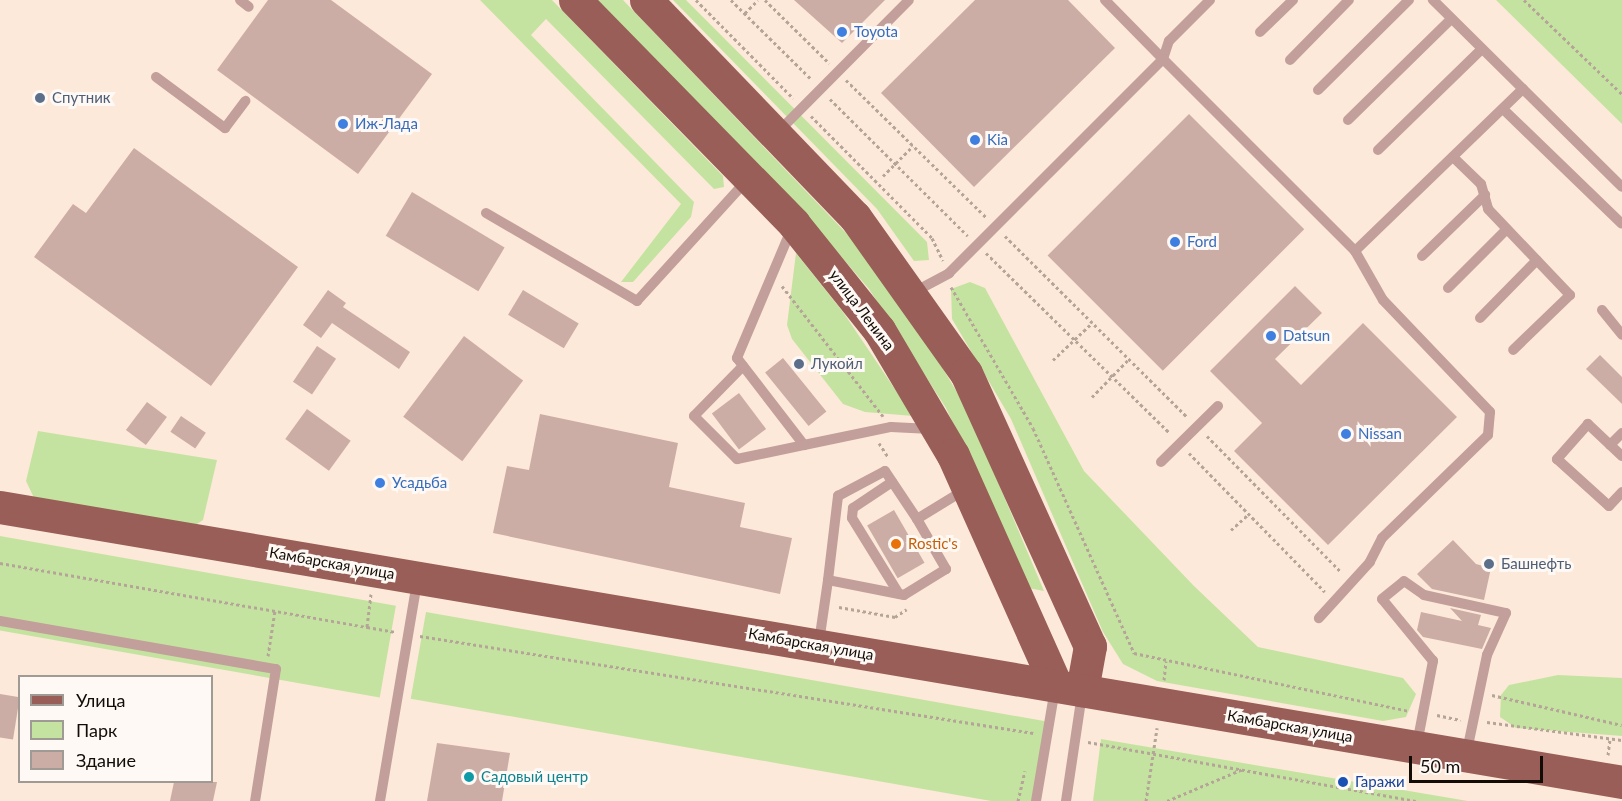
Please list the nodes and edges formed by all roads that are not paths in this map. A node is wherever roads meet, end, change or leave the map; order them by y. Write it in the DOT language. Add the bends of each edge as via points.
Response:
graph roads {
  1 [pos="575,0"];
  2 [pos="646,0"];
  3 [pos="909,0"];
  4 [pos="1105,0"];
  5 [pos="1210,0"];
  6 [pos="1293,0"];
  7 [pos="1349,0"];
  8 [pos="1409,0"];
  9 [pos="1433,0"];
  10 [pos="1451,19"];
  11 [pos="1260,32"];
  12 [pos="1482,49"];
  13 [pos="1163,59"];
  14 [pos="1290,60"];
  15 [pos="156,77"];
  16 [pos="1523,89"];
  17 [pos="1318,90"];
  18 [pos="245,101"];
  19 [pos="1503,109"];
  20 [pos="1348,120"];
  21 [pos="776,133"];
  22 [pos="1378,150"];
  23 [pos="1453,157"];
  24 [pos="749,178"];
  25 [pos="1622,187"];
  26 [pos="1485,195"];
  27 [pos="486,213"];
  28 [pos="794,224"];
  29 [pos="1622,224"];
  30 [pos="1508,229"];
  31 [pos="1355,251"];
  32 [pos="1422,256"];
  33 [pos="1537,260"];
  34 [pos="1448,288"];
  35 [pos="913,293"];
  36 [pos="1602,310"];
  37 [pos="1480,318"];
  38 [pos="1622,335"];
  39 [pos="1513,350"];
  40 [pos="743,366"];
  41 [pos="1218,406"];
  42 [pos="939,429"];
  43 [pos="1622,433"];
  44 [pos="804,445"];
  45 [pos="1610,445"];
  46 [pos="1622,456"];
  47 [pos="1161,462"];
  48 [pos="892,482"];
  49 [pos="969,487"];
  50 [pos="1622,492"];
  51 [pos="0,507"];
  52 [pos="917,519"];
  53 [pos="418,578"];
  54 [pos="828,580"];
  55 [pos="899,594"];
  56 [pos="1319,618"];
  57 [pos="0,621"];
  58 [pos="819,645"];
  59 [pos="1090,646"];
  60 [pos="1069,688"];
  61 [pos="1161,703"];
  62 [pos="1416,749"];
  63 [pos="1466,758"];
  64 [pos="1622,782"];
  65 [pos="255,801"];
  66 [pos="380,801"];
  67 [pos="1036,801"];
  68 [pos="1066,801"];
  1 -- 24 [label="main road, улица Ленина"];
  2 -- 21 [label="main road"];
  3 -- 21 [label="lane"];
  4 -- 13 [label="lane"];
  5 -- 13 [label="lane" via="1168,41"];
  6 -- 11 [label="lane"];
  7 -- 14 [label="lane"];
  8 -- 17 [label="lane"];
  9 -- 10 [label="lane"];
  10 -- 12 [label="lane"];
  10 -- 20 [label="lane"];
  12 -- 16 [label="lane"];
  12 -- 22 [label="lane"];
  13 -- 31 [label="lane"];
  13 -- 35 [label="lane" via="978,246 949,273"];
  15 -- 18 [label="lane" via="225,128"];
  16 -- 19 [label="lane"];
  16 -- 25 [label="lane"];
  19 -- 23 [label="lane"];
  19 -- 29 [label="lane"];
  21 -- 35 [label="main road" via="855,217"];
  23 -- 26 [label="lane"];
  23 -- 31 [label="lane"];
  24 -- 27 [label="lane" via="637,302"];
  24 -- 28 [label="main road, улица Ленина"];
  26 -- 30 [label="lane" via="1488,209"];
  26 -- 32 [label="lane"];
  28 -- 40 [label="lane" via="737,358"];
  28 -- 42 [label="main road, улица Ленина" via="879,330"];
  30 -- 33 [label="lane"];
  30 -- 34 [label="lane"];
  31 -- 56 [label="lane" via="1383,300 1490,412 1493,423"];
  33 -- 37 [label="lane"];
  33 -- 39 [label="lane" via="1570,296"];
  35 -- 59 [label="main road" via="993,424"];
  36 -- 38 [label="lane"];
  40 -- 44 [label="lane"];
  40 -- 44 [label="lane" via="694,416 737,459"];
  41 -- 47 [label="lane"];
  42 -- 44 [label="lane" via="891,427"];
  42 -- 49 [label="main road, улица Ленина"];
  43 -- 45 [label="lane"];
  45 -- 46 [label="lane"];
  45 -- 50 [label="lane" via="1588,424 1557,459 1608,506"];
  48 -- 52 [label="lane"];
  48 -- 54 [label="lane" via="885,471 838,496"];
  48 -- 55 [label="lane" via="853,508 852,519"];
  49 -- 52 [label="lane"];
  49 -- 60 [label="main road, улица Ленина"];
  51 -- 53 [label="main road, Камбарская улица"];
  52 -- 55 [label="lane" via="946,569"];
  53 -- 58 [label="main road, Камбарская улица"];
  53 -- 66 [label="lane"];
  54 -- 55 [label="lane"];
  54 -- 58 [label="lane"];
  57 -- 65 [label="lane" via="276,669"];
  58 -- 60 [label="main road, Камбарская улица"];
  59 -- 60 [label="main road"];
  59 -- 61 [label="main road" via="1108,669"];
  60 -- 61 [label="main road, Камбарская улица"];
  60 -- 67 [label="lane" via="1045,736"];
  60 -- 68 [label="lane" via="1075,740"];
  61 -- 62 [label="main road, Камбарская улица"];
  62 -- 63 [label="main road, Камбарская улица"];
  62 -- 63 [label="lane" via="1433,661 1382,599 1404,581 1424,595 1506,613 1479,691"];
  63 -- 64 [label="main road, Камбарская улица"];
}
